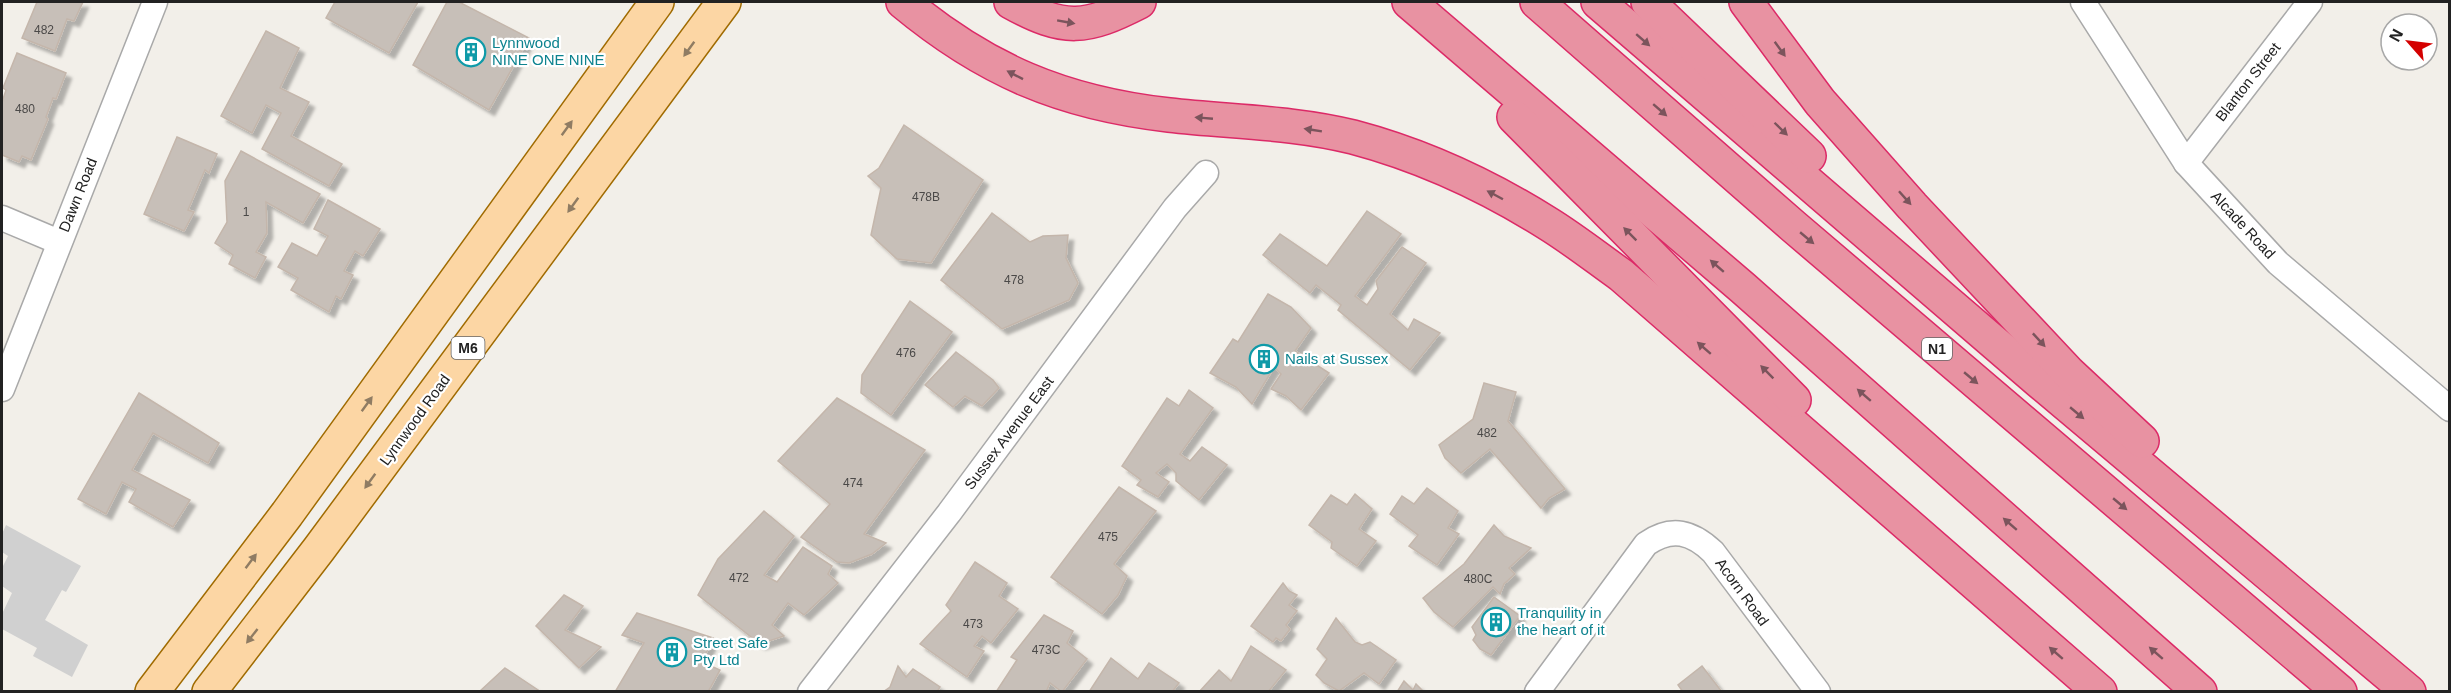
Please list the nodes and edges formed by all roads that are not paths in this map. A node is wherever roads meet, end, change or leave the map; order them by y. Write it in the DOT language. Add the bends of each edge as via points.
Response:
graph roads {
  1 [pos="155,2"];
  2 [pos="657,2"];
  3 [pos="724,2"];
  4 [pos="903,2"];
  5 [pos="1011,2"];
  6 [pos="1139,2"];
  7 [pos="1399,2"];
  8 [pos="1409,2"];
  9 [pos="1537,2"];
  10 [pos="1598,2"];
  11 [pos="1648,2"];
  12 [pos="1746,2"];
  13 [pos="2083,2"];
  14 [pos="2310,2"];
  15 [pos="2186,163"];
  16 [pos="1206,173"];
  17 [pos="2,218"];
  18 [pos="59,242"];
  19 [pos="2040,382"];
  20 [pos="2,389"];
  21 [pos="2450,409"];
  22 [pos="1986,593"];
  23 [pos="153,692"];
  24 [pos="209,692"];
  25 [pos="810,692"];
  26 [pos="1537,692"];
  27 [pos="1818,692"];
  28 [pos="2100,692"];
  29 [pos="2200,692"];
  30 [pos="2340,692"];
  31 [pos="2409,692"];
  1 -- 18 [label="street, Dawn Road"];
  23 -- 2 [label="main road, one-way" via="301,495"];
  3 -- 24 [label="main road, Lynnwood Road / M6, one-way" via="327,540"];
  22 -- 4 [label="highway, one-way" via="1621,276 1547,223 1451,171 1352,137 1262,123 1121,109 1060,93 977,56"];
  5 -- 6 [label="highway, one-way" via="1064,23 1088,24"];
  22 -- 7 [label="highway, one-way"];
  29 -- 8 [label="highway, one-way" via="1752,296"];
  9 -- 30 [label="highway, N1, one-way" via="1792,226"];
  10 -- 19 [label="highway, one-way"];
  11 -- 19 [label="highway, one-way"];
  12 -- 31 [label="highway, one-way" via="1820,102 2069,373"];
  13 -- 15 [label="street, Alcade Road"];
  14 -- 15 [label="street, Blanton Street"];
  15 -- 21 [label="street, Alcade Road" via="2278,263"];
  16 -- 25 [label="street, Sussex Avenue East" via="1160,228 949,513"];
  17 -- 18 [label="street"];
  18 -- 20 [label="street, Dawn Road"];
  19 -- 31 [label="highway, one-way"];
  28 -- 22 [label="highway, one-way"];
  26 -- 27 [label="street, Acorn Road" via="1647,544 1680,532 1701,540 1713,552"];
}
